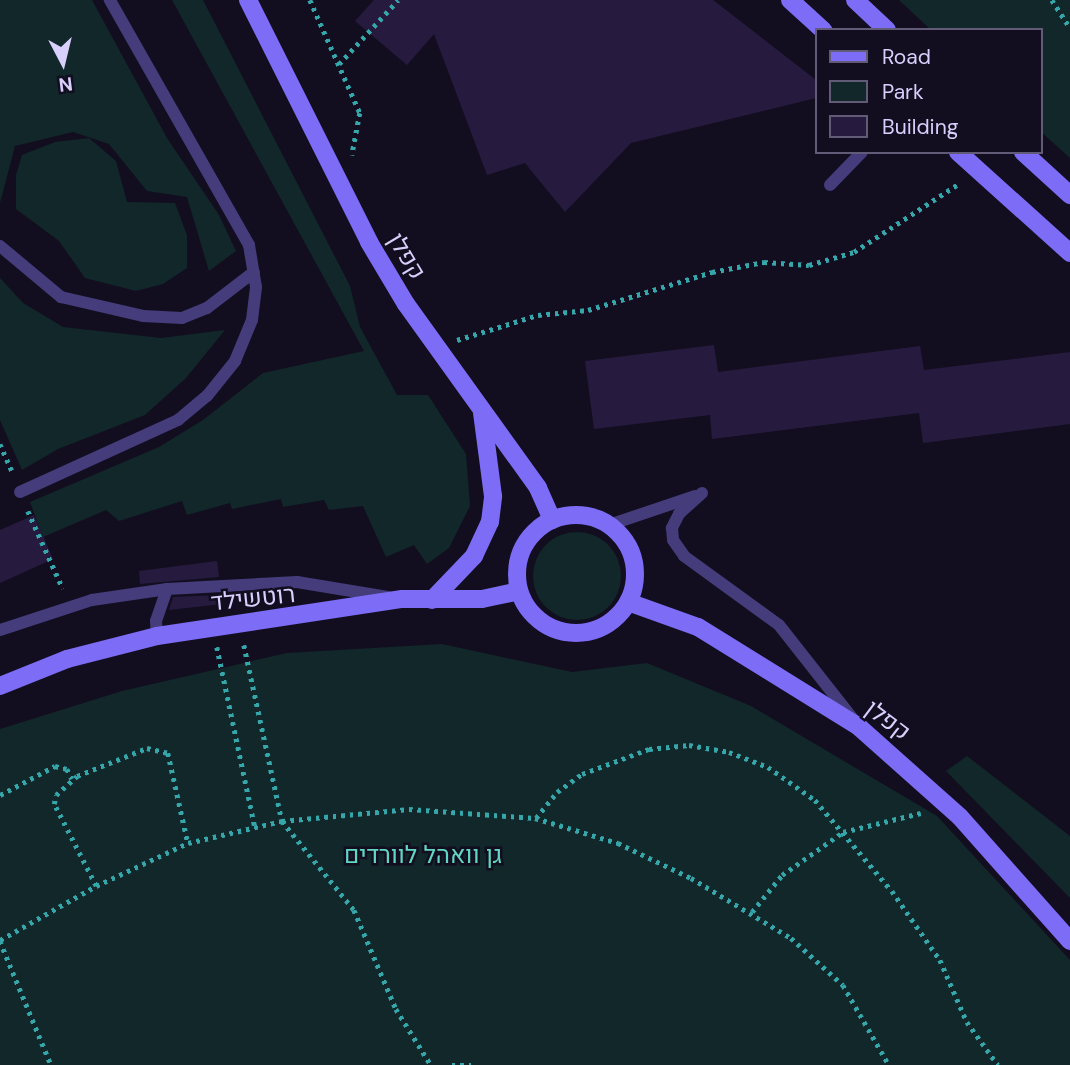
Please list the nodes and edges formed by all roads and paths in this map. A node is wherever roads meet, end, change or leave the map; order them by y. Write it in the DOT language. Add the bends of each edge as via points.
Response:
graph roads {
  1 [pos="110,0"];
  2 [pos="248,0"];
  3 [pos="310,0"];
  4 [pos="398,0"];
  5 [pos="790,0"];
  6 [pos="855,0"];
  7 [pos="1052,0"];
  8 [pos="821,28"];
  9 [pos="885,28"];
  10 [pos="1070,28"];
  11 [pos="339,64"];
  12 [pos="860,154"];
  13 [pos="960,154"];
  14 [pos="1025,154"];
  15 [pos="979,171"];
  16 [pos="830,185"];
  17 [pos="345,194"];
  18 [pos="1070,195"];
  19 [pos="0,246"];
  20 [pos="1070,253"];
  21 [pos="254,272"];
  22 [pos="439,348"];
  23 [pos="482,409"];
  24 [pos="0,444"];
  25 [pos="20,492"];
  26 [pos="552,520"];
  27 [pos="609,524"];
  28 [pos="167,589"];
  29 [pos="519,591"];
  30 [pos="402,599"];
  31 [pos="432,600"];
  32 [pos="628,602"];
  33 [pos="70,606"];
  34 [pos="239,624"];
  35 [pos="213,627"];
  36 [pos="0,630"];
  37 [pos="157,636"];
  38 [pos="0,686"];
  39 [pos="859,727"];
  40 [pos="72,779"];
  41 [pos="0,795"];
  42 [pos="949,806"];
  43 [pos="536,818"];
  44 [pos="282,821"];
  45 [pos="255,828"];
  46 [pos="843,832"];
  47 [pos="188,843"];
  48 [pos="96,886"];
  49 [pos="752,912"];
  50 [pos="0,940"];
  51 [pos="1070,941"];
  52 [pos="0,959"];
  53 [pos="8,960"];
  54 [pos="51,1065"];
  55 [pos="431,1065"];
  56 [pos="452,1065"];
  57 [pos="471,1065"];
  58 [pos="889,1065"];
  59 [pos="998,1065"];
  1 -- 21 [label="lane" via="234,215 249,245"];
  2 -- 17 [label="street, קפלן"];
  3 -- 11 [label="path"];
  4 -- 11 [label="path"];
  5 -- 8 [label="street"];
  6 -- 9 [label="street"];
  7 -- 10 [label="path"];
  11 -- 17 [label="path" via="360,113"];
  12 -- 16 [label="lane"];
  13 -- 15 [label="street"];
  14 -- 18 [label="street"];
  15 -- 20 [label="street"];
  15 -- 22 [label="path" via="854,252 808,265 764,262 712,272 589,310 538,315 473,332"];
  17 -- 22 [label="street, קפלן" via="406,304"];
  19 -- 21 [label="lane" via="61,297 143,316 182,318 207,308"];
  21 -- 25 [label="lane" via="252,320 235,361 207,396 178,420"];
  22 -- 23 [label="street, קפלן"];
  23 -- 26 [label="street, קפלן" via="538,488"];
  23 -- 31 [label="street" via="493,496 490,522 474,556"];
  24 -- 25 [label="path"];
  25 -- 33 [label="path"];
  26 -- 27 [label="street" via="581,515"];
  26 -- 29 [label="street" via="538,529 523,549 517,574"];
  27 -- 32 [label="street" via="622,536 633,559 634,586"];
  27 -- 39 [label="lane" via="702,493 679,514 673,540 684,556 779,625"];
  28 -- 30 [label="lane" via="297,582"];
  28 -- 33 [label="lane"];
  28 -- 37 [label="lane" via="156,621"];
  29 -- 31 [label="street, רוטשילד"];
  29 -- 32 [label="street" via="538,620 570,632 604,626"];
  30 -- 31 [label="street, רוטשילד"];
  30 -- 34 [label="street, רוטשילד" via="323,615"];
  32 -- 39 [label="street, קפלן" via="698,627"];
  33 -- 36 [label="lane"];
  34 -- 35 [label="street, רוטשילד"];
  34 -- 44 [label="path"];
  35 -- 37 [label="street, רוטשילד"];
  35 -- 45 [label="path"];
  37 -- 38 [label="street, רוטשילד" via="67,659"];
  39 -- 42 [label="street, קפלן"];
  40 -- 41 [label="path" via="67,769 55,766"];
  40 -- 47 [label="path" via="147,748 168,753"];
  40 -- 48 [label="path" via="54,804"];
  42 -- 46 [label="path"];
  42 -- 51 [label="street, קפלן"];
  43 -- 44 [label="path" via="409,810"];
  43 -- 46 [label="path" via="558,792 582,774 649,749 689,746 729,752 768,767 815,800"];
  43 -- 49 [label="path" via="618,843"];
  44 -- 45 [label="path"];
  44 -- 55 [label="path" via="354,910 396,1009"];
  45 -- 47 [label="path"];
  46 -- 49 [label="path" via="782,875"];
  46 -- 59 [label="path" via="940,960 967,1022"];
  47 -- 48 [label="path"];
  48 -- 50 [label="path"];
  49 -- 58 [label="path" via="791,938 843,985"];
  50 -- 53 [label="path"];
  52 -- 53 [label="path"];
  53 -- 54 [label="path"];
  56 -- 57 [label="path"];
}
